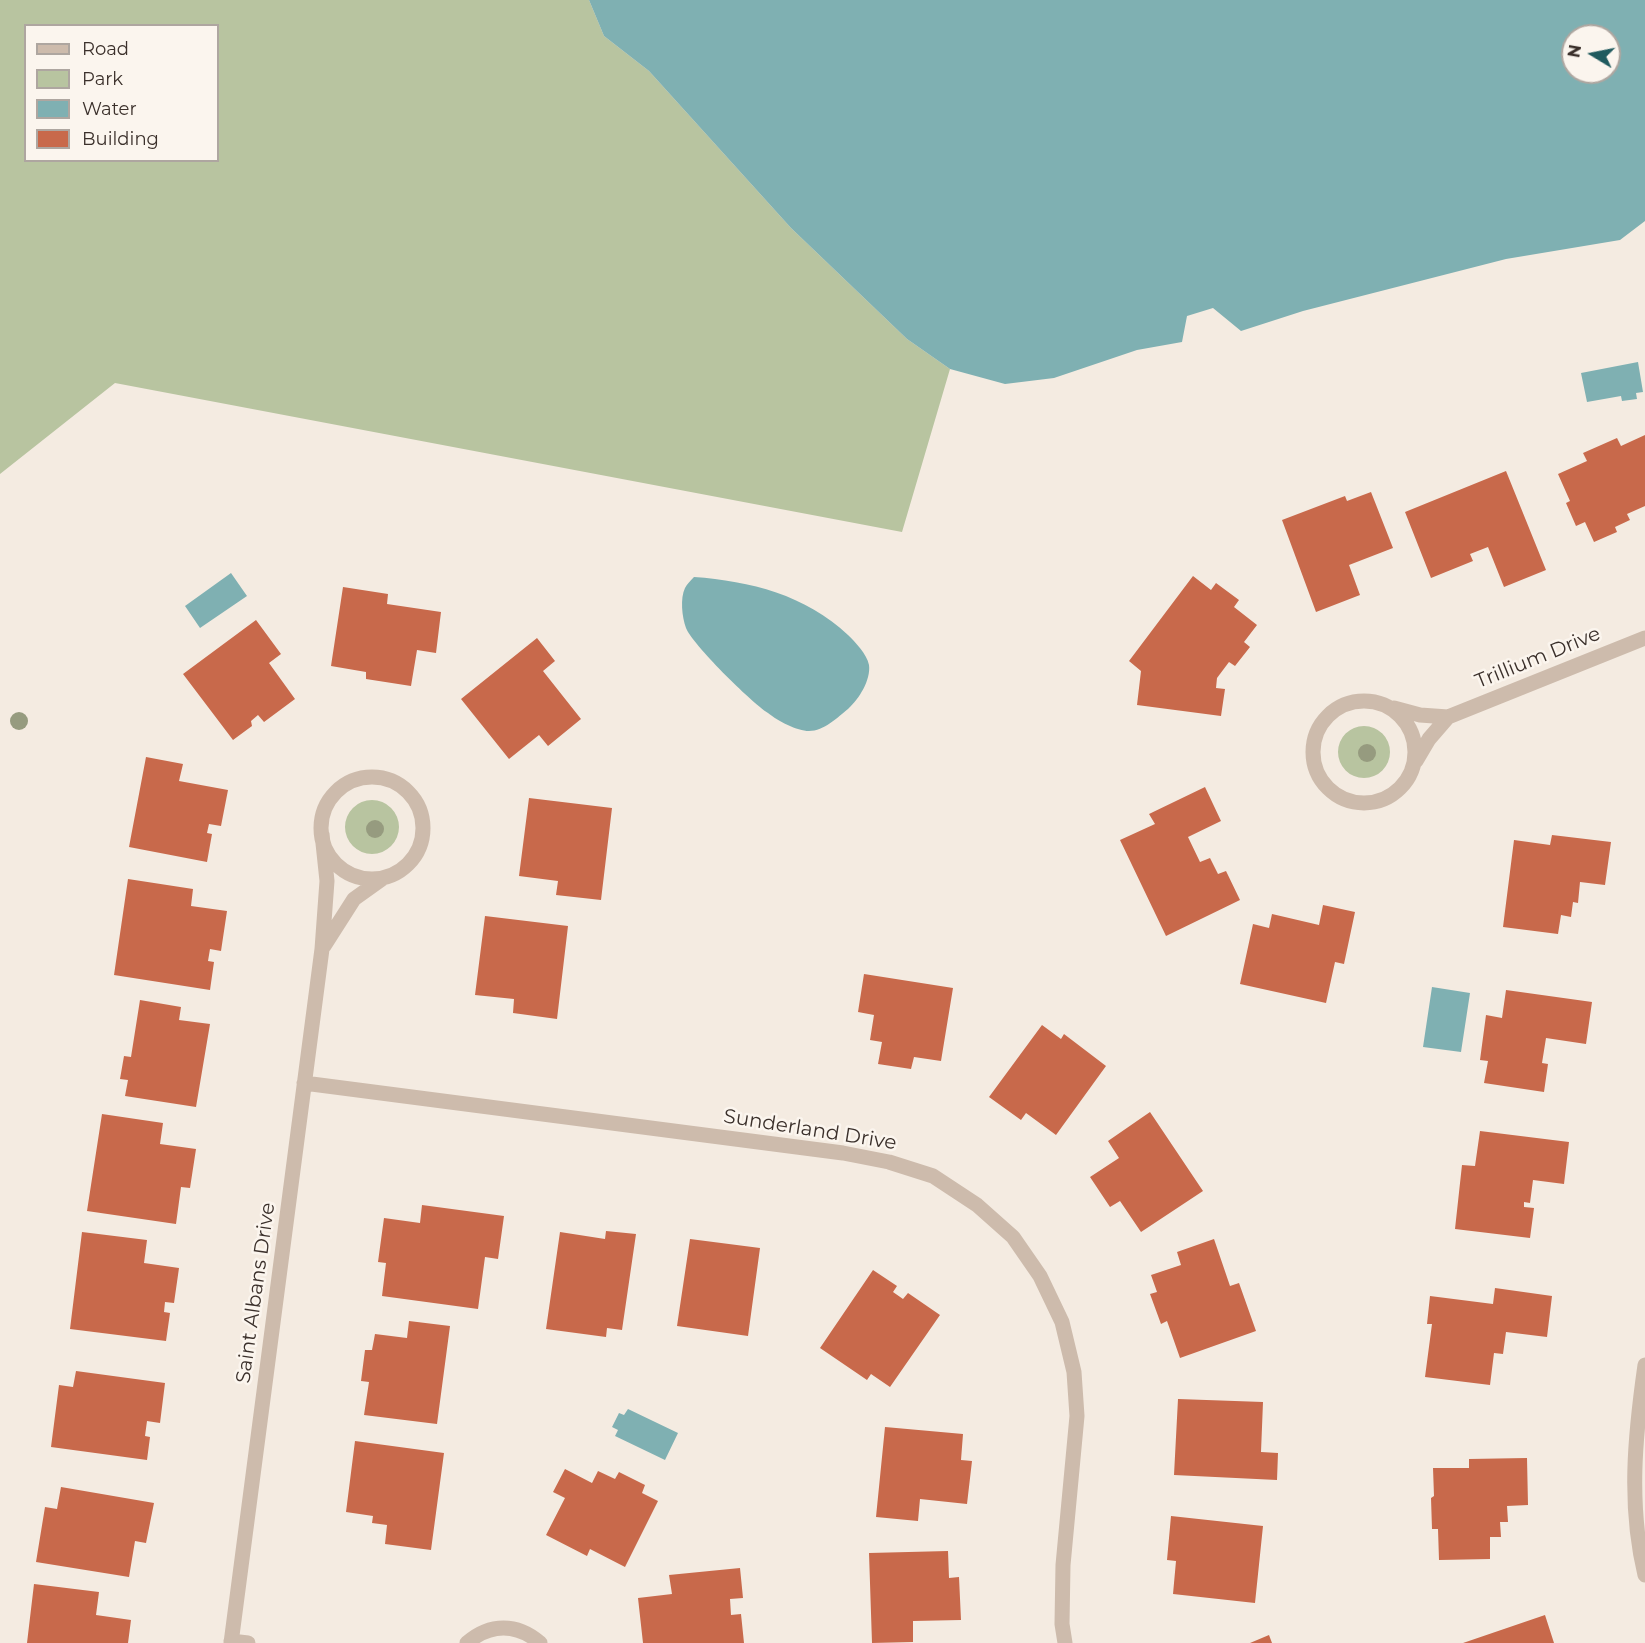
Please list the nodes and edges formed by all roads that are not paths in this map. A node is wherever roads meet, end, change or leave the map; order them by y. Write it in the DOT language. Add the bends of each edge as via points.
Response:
graph roads {
  1 [pos="1645,638"];
  2 [pos="1390,707"];
  3 [pos="1448,717"];
  4 [pos="1413,766"];
  5 [pos="322,834"];
  6 [pos="383,878"];
  7 [pos="322,949"];
  8 [pos="304,1083"];
  9 [pos="1645,1365"];
  10 [pos="1645,1575"];
  11 [pos="231,1642"];
  12 [pos="248,1643"];
  13 [pos="466,1643"];
  14 [pos="540,1643"];
  15 [pos="1065,1643"];
  1 -- 3 [label="street, Trillium Drive"];
  2 -- 3 [label="street, Trillium Drive"];
  2 -- 4 [label="street" via="1412,732 1416,749"];
  2 -- 4 [label="street, Trillium Drive" via="1357,701 1341,706 1318,730 1314,763 1332,792 1363,803 1380,801 1395,793 1407,781"];
  3 -- 4 [label="street, Trillium Drive"];
  5 -- 6 [label="street" via="326,851 336,865 366,879"];
  5 -- 6 [label="street, Saint Albans Drive" via="322,818 329,802 354,780 387,779 403,787 422,814 424,830 411,862"];
  5 -- 7 [label="street, Saint Albans Drive" via="327,881"];
  6 -- 7 [label="street, Saint Albans Drive" via="354,899"];
  7 -- 8 [label="street, Saint Albans Drive"];
  8 -- 11 [label="street, Saint Albans Drive"];
  8 -- 15 [label="street, Sunderland Drive" via="843,1153 933,1176 977,1205 1013,1237 1040,1276 1062,1322 1074,1372 1077,1416 1063,1565"];
  9 -- 10 [label="street" via="1636,1428 1634,1492"];
  11 -- 12 [label="street"];
  13 -- 14 [label="street" via="497,1627 514,1628"];
}
